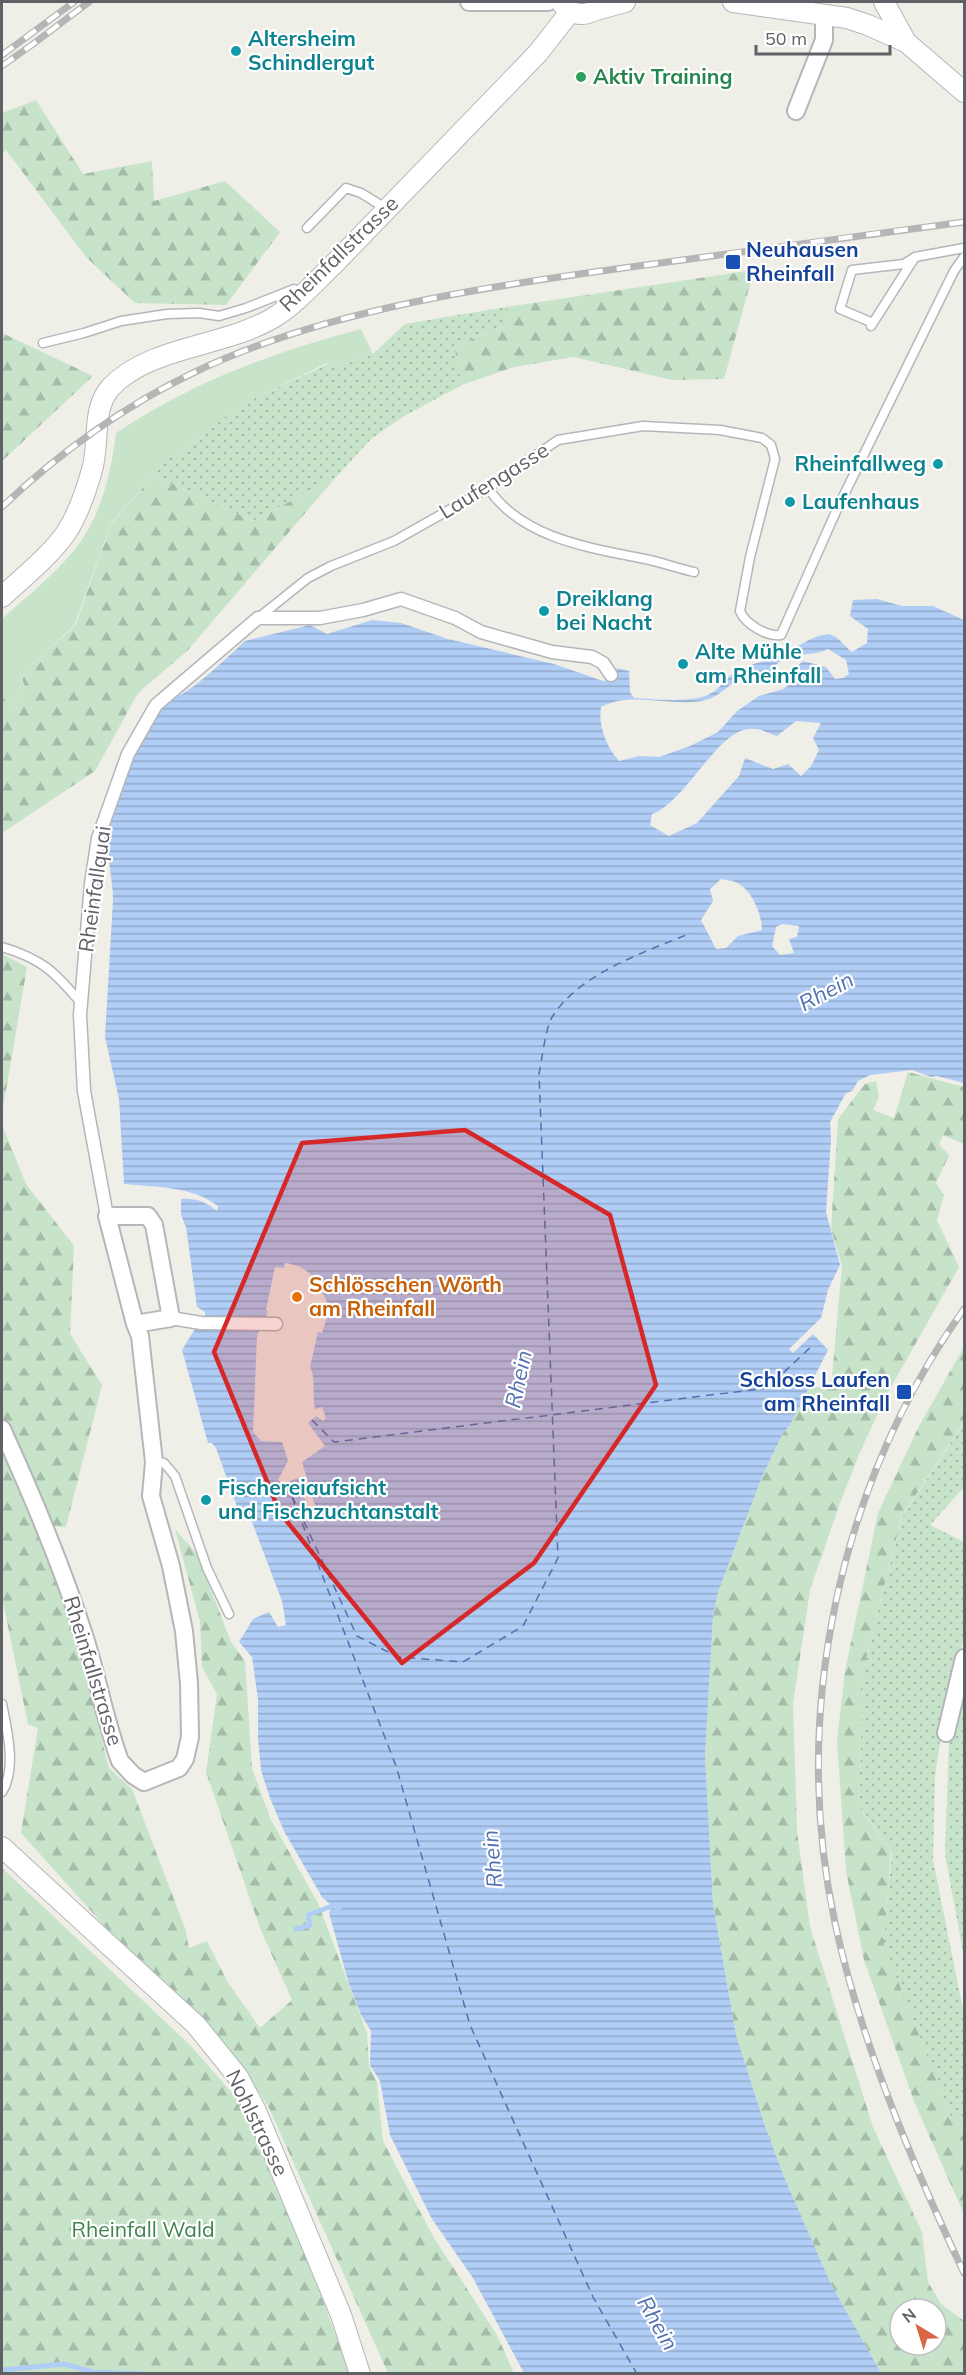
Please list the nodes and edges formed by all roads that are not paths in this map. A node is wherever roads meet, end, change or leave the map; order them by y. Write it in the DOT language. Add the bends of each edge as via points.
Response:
graph roads {
  1 [pos="469,2"];
  2 [pos="548,2"];
  3 [pos="625,2"];
  4 [pos="733,2"];
  5 [pos="884,2"];
  6 [pos="599,6"];
  7 [pos="566,7"];
  8 [pos="825,15"];
  9 [pos="847,18"];
  10 [pos="906,42"];
  11 [pos="964,92"];
  12 [pos="796,111"];
  13 [pos="387,210"];
  14 [pos="307,228"];
  15 [pos="964,248"];
  16 [pos="964,256"];
  17 [pos="915,257"];
  18 [pos="300,296"];
  19 [pos="44,342"];
  20 [pos="488,488"];
  21 [pos="694,572"];
  22 [pos="2,597"];
  23 [pos="258,618"];
  24 [pos="611,675"];
  25 [pos="2,946"];
  26 [pos="81,1003"];
  27 [pos="107,1216"];
  28 [pos="171,1318"];
  29 [pos="135,1324"];
  30 [pos="276,1324"];
  31 [pos="2,1429"];
  32 [pos="154,1462"];
  33 [pos="229,1614"];
  34 [pos="964,1658"];
  35 [pos="2,1704"];
  36 [pos="946,1733"];
  37 [pos="2,1792"];
  38 [pos="2,1847"];
  39 [pos="360,2373"];
  1 -- 2 [label="street"];
  3 -- 6 [label="street, Rheinfallstrasse"];
  4 -- 8 [label="street"];
  5 -- 9 [label="street"];
  5 -- 10 [label="street"];
  6 -- 7 [label="street, Rheinfallstrasse" via="588,14"];
  7 -- 13 [label="street, Rheinfallstrasse" via="538,53"];
  8 -- 9 [label="street"];
  8 -- 12 [label="street" via="824,40"];
  9 -- 10 [label="street"];
  10 -- 11 [label="street"];
  13 -- 14 [label="lane" via="345,188"];
  13 -- 18 [label="street, Rheinfallstrasse"];
  15 -- 17 [label="lane"];
  16 -- 20 [label="lane, Laufengasse" via="838,507 782,635 752,625 740,611 775,459 771,445 762,438 720,430 643,426 558,440"];
  17 -- 17 [label="lane" via="872,325 840,309 852,270 904,264"];
  18 -- 19 [label="lane" via="294,289 219,316 199,313 144,317"];
  18 -- 22 [label="street, Rheinfallstrasse" via="273,318 127,372 109,390 99,409 93,468 66,533"];
  20 -- 21 [label="lane" via="511,515 538,530 579,546"];
  20 -- 23 [label="lane, Laufengasse" via="394,541 308,578"];
  23 -- 24 [label="street" via="320,618 401,599 455,618 481,632 552,652 592,657 603,663"];
  23 -- 26 [label="street, Rheinfallquai" via="156,705 129,751 98,838"];
  25 -- 26 [label="lane" via="47,965"];
  26 -- 27 [label="street, Rheinfallquai" via="84,1091"];
  27 -- 28 [label="street" via="148,1216 151,1220"];
  27 -- 29 [label="street, Rheinfallquai"];
  28 -- 29 [label="street"];
  28 -- 30 [label="street" via="201,1323"];
  29 -- 32 [label="street, Rheinfallquai" via="140,1336"];
  31 -- 32 [label="street, Rheinfallstrasse" via="63,1575 120,1761 144,1782 179,1768 190,1737 184,1631 151,1496"];
  32 -- 33 [label="lane" via="164,1463 175,1476 207,1568"];
  34 -- 36 [label="street"];
  35 -- 37 [label="lane" via="10,1754"];
  38 -- 39 [label="street, Nohlstrasse" via="196,2025 238,2077 256,2111 341,2315"];
}
